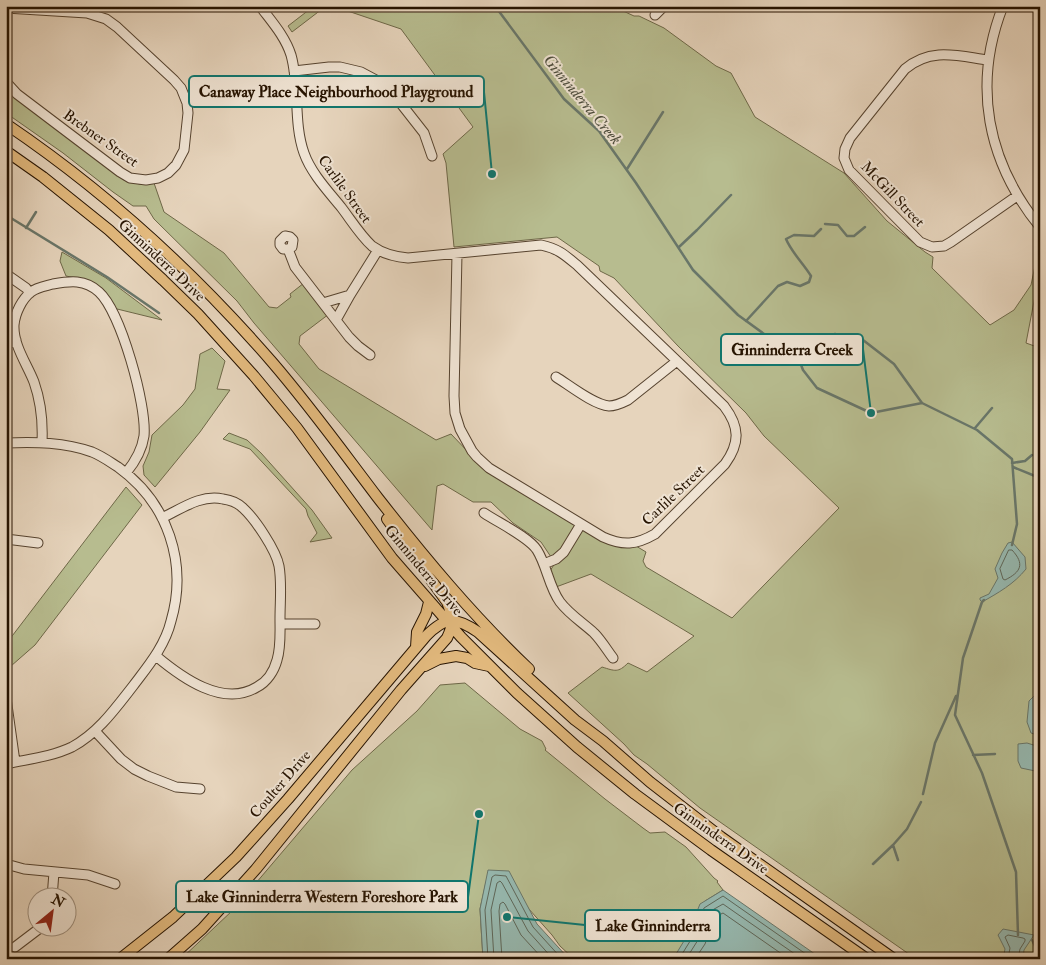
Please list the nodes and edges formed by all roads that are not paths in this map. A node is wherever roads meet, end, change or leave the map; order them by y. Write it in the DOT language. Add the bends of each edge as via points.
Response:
graph roads {
  1 [pos="260,6"];
  2 [pos="664,6"];
  3 [pos="1003,6"];
  4 [pos="6,8"];
  5 [pos="655,14"];
  6 [pos="988,60"];
  7 [pos="294,71"];
  8 [pos="6,82"];
  9 [pos="6,124"];
  10 [pos="6,151"];
  11 [pos="432,156"];
  12 [pos="1017,196"];
  13 [pos="1040,227"];
  14 [pos="288,249"];
  15 [pos="378,250"];
  16 [pos="458,254"];
  17 [pos="6,274"];
  18 [pos="30,293"];
  19 [pos="350,295"];
  20 [pos="323,303"];
  21 [pos="336,320"];
  22 [pos="16,340"];
  23 [pos="6,344"];
  24 [pos="370,355"];
  25 [pos="677,361"];
  26 [pos="556,377"];
  27 [pos="42,442"];
  28 [pos="6,443"];
  29 [pos="126,473"];
  30 [pos="378,498"];
  31 [pos="484,513"];
  32 [pos="162,518"];
  33 [pos="582,524"];
  34 [pos="6,540"];
  35 [pos="38,543"];
  36 [pos="544,564"];
  37 [pos="429,602"];
  38 [pos="453,623"];
  39 [pos="280,624"];
  40 [pos="315,624"];
  41 [pos="416,647"];
  42 [pos="156,656"];
  43 [pos="613,658"];
  44 [pos="489,666"];
  45 [pos="422,668"];
  46 [pos="6,698"];
  47 [pos="96,731"];
  48 [pos="603,741"];
  49 [pos="11,763"];
  50 [pos="200,789"];
  51 [pos="6,864"];
  52 [pos="54,872"];
  53 [pos="114,884"];
  54 [pos="53,888"];
  55 [pos="28,937"];
  56 [pos="15,947"];
  57 [pos="120,959"];
  58 [pos="168,959"];
  59 [pos="867,959"];
  60 [pos="894,959"];
  1 -- 7 [label="street, Carlile Street" via="285,42"];
  2 -- 5 [label="street"];
  3 -- 6 [label="street"];
  4 -- 8 [label="street, Brebner Street" via="87,13 106,19 117,27 184,92 188,114 184,150 168,173 146,180 130,178 17,94"];
  6 -- 12 [label="street" via="990,124 1000,161"];
  6 -- 12 [label="street, McGill Street" via="935,55 910,65 850,138 844,149 844,158 849,170 920,242 932,247 952,242"];
  7 -- 11 [label="street" via="340,67 376,80 395,96 424,133"];
  7 -- 15 [label="street, Carlile Street" via="300,138 308,161 362,236"];
  9 -- 30 [label="main road, Ginninderra Drive" via="113,205 204,289 272,363"];
  10 -- 37 [label="main road, Ginninderra Drive" via="123,242 226,344 297,428 392,558"];
  12 -- 13 [label="street"];
  14 -- 20 [label="street" via="295,267"];
  15 -- 16 [label="street, Carlile Street" via="408,258"];
  15 -- 19 [label="street"];
  16 -- 25 [label="street, Carlile Street" via="542,245 553,248 563,253"];
  16 -- 33 [label="street, Carlile Street" via="454,396 463,436 489,468"];
  17 -- 18 [label="street"];
  18 -- 22 [label="street" via="17,312 14,325"];
  18 -- 29 [label="street" via="44,286 80,282 91,286 107,302 134,372 144,424 140,450"];
  19 -- 20 [label="street"];
  19 -- 21 [label="street"];
  20 -- 21 [label="street"];
  21 -- 24 [label="street" via="353,342"];
  22 -- 23 [label="street"];
  22 -- 27 [label="street" via="39,396"];
  25 -- 26 [label="street" via="628,400 610,406 594,401"];
  25 -- 33 [label="street, Carlile Street" via="731,416 737,438 732,455 659,530 644,540 626,544 614,542"];
  27 -- 28 [label="street"];
  27 -- 29 [label="street" via="93,452"];
  29 -- 32 [label="street" via="151,499"];
  30 -- 38 [label="main road" via="386,518 447,602"];
  30 -- 48 [label="main road, Ginninderra Drive" via="461,600"];
  31 -- 36 [label="street" via="530,542"];
  32 -- 39 [label="street" via="205,499 223,499 244,509 272,547 277,560"];
  32 -- 42 [label="street" via="176,558 177,594 171,622"];
  33 -- 36 [label="street" via="564,552"];
  34 -- 35 [label="street"];
  36 -- 43 [label="street" via="560,602 596,635"];
  37 -- 38 [label="main road, Ginninderra Drive"];
  37 -- 41 [label="main road" via="417,632"];
  38 -- 41 [label="main road, Coulter Drive" via="436,626"];
  38 -- 44 [label="main road, Ginninderra Drive"];
  38 -- 45 [label="main road" via="447,638"];
  38 -- 48 [label="main road, Ginninderra Drive" via="478,632 575,720"];
  39 -- 40 [label="street"];
  39 -- 42 [label="street" via="278,660 272,672 250,692 234,694 202,687"];
  41 -- 57 [label="main road, Coulter Drive" via="254,837 184,907"];
  42 -- 47 [label="street"];
  44 -- 45 [label="main road" via="456,656"];
  44 -- 59 [label="main road, Ginninderra Drive" via="562,735 634,794"];
  45 -- 58 [label="main road" via="256,870"];
  46 -- 49 [label="street"];
  47 -- 49 [label="street" via="56,753"];
  47 -- 50 [label="street" via="121,760 134,769 176,787"];
  48 -- 60 [label="main road, Ginninderra Drive" via="721,837"];
  51 -- 52 [label="street"];
  52 -- 53 [label="street" via="88,875"];
  52 -- 54 [label="street"];
  55 -- 56 [label="street"];
}
